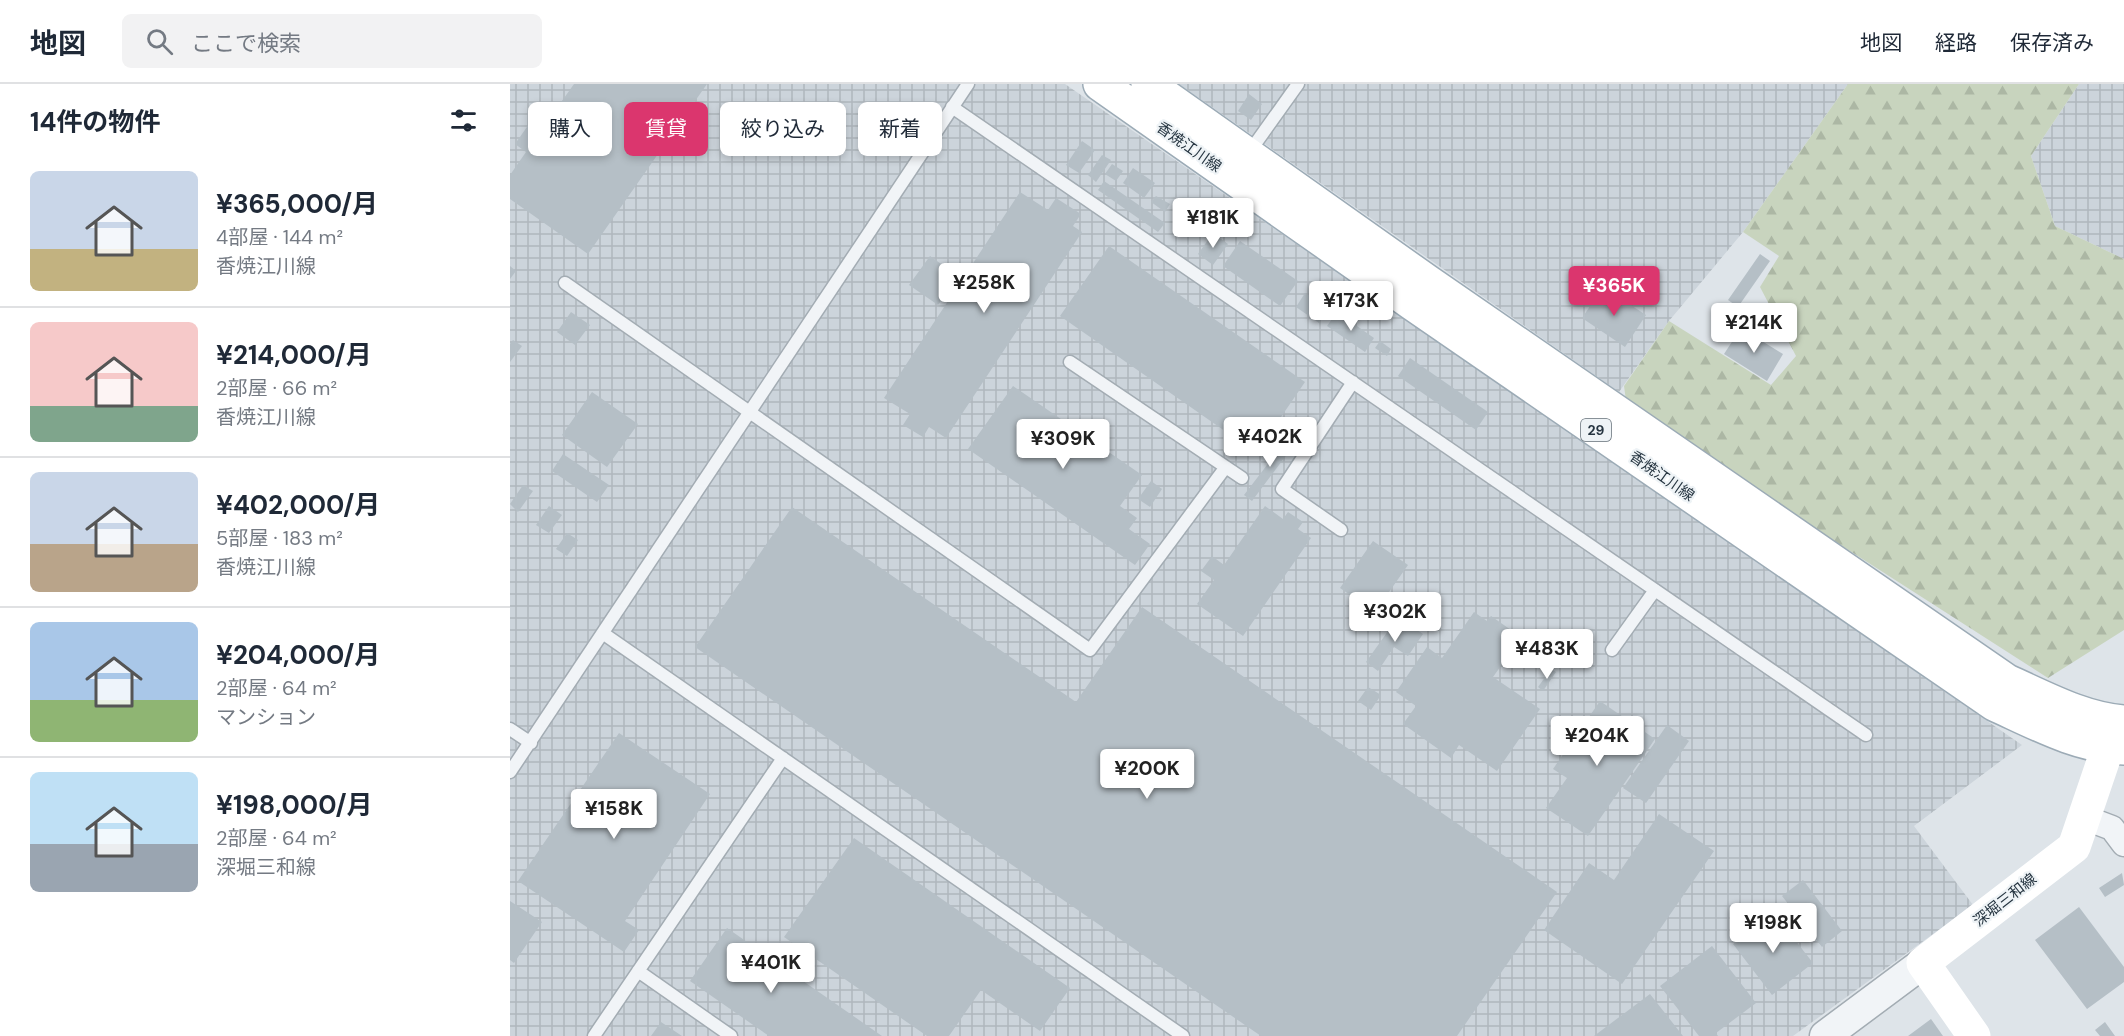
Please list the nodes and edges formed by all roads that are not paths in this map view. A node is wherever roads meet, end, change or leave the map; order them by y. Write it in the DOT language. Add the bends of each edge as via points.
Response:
graph roads {
  1 [pos="968,84"];
  2 [pos="1100,84"];
  3 [pos="1148,84"];
  4 [pos="1298,84"];
  5 [pos="952,107"];
  6 [pos="1247,154"];
  7 [pos="565,283"];
  8 [pos="1070,362"];
  9 [pos="1353,382"];
  10 [pos="751,411"];
  11 [pos="1225,468"];
  12 [pos="1242,478"];
  13 [pos="1341,530"];
  14 [pos="1655,590"];
  15 [pos="604,634"];
  16 [pos="1612,650"];
  17 [pos="510,729"];
  18 [pos="1866,735"];
  19 [pos="2119,739"];
  20 [pos="531,743"];
  21 [pos="783,758"];
  22 [pos="510,772"];
  23 [pos="2106,830"];
  24 [pos="638,971"];
  25 [pos="1935,980"];
  26 [pos="594,1036"];
  27 [pos="731,1036"];
  28 [pos="1183,1036"];
  29 [pos="1825,1036"];
  30 [pos="1974,1036"];
  1 -- 5 [label="lane"];
  2 -- 19 [label="main road, 香焼江川線 / 29" via="1994,704 2057,733"];
  3 -- 6 [label="main road, 香焼江川線 / 29"];
  4 -- 6 [label="lane"];
  5 -- 9 [label="lane"];
  5 -- 10 [label="lane"];
  6 -- 19 [label="main road, 香焼江川線 / 29" via="2007,681 2064,707"];
  7 -- 10 [label="lane"];
  8 -- 11 [label="lane"];
  9 -- 13 [label="lane" via="1282,489"];
  9 -- 14 [label="lane"];
  10 -- 11 [label="lane" via="1090,650"];
  10 -- 15 [label="lane"];
  11 -- 12 [label="lane"];
  14 -- 16 [label="lane"];
  14 -- 18 [label="lane"];
  15 -- 20 [label="lane"];
  15 -- 21 [label="lane"];
  17 -- 20 [label="lane"];
  19 -- 23 [label="main road, 深堀三和線"];
  20 -- 22 [label="lane"];
  21 -- 24 [label="lane"];
  21 -- 28 [label="lane"];
  23 -- 25 [label="main road, 深堀三和線" via="2074,847"];
  24 -- 26 [label="lane"];
  24 -- 27 [label="lane"];
  25 -- 29 [label="street"];
  25 -- 30 [label="main road"];
}
